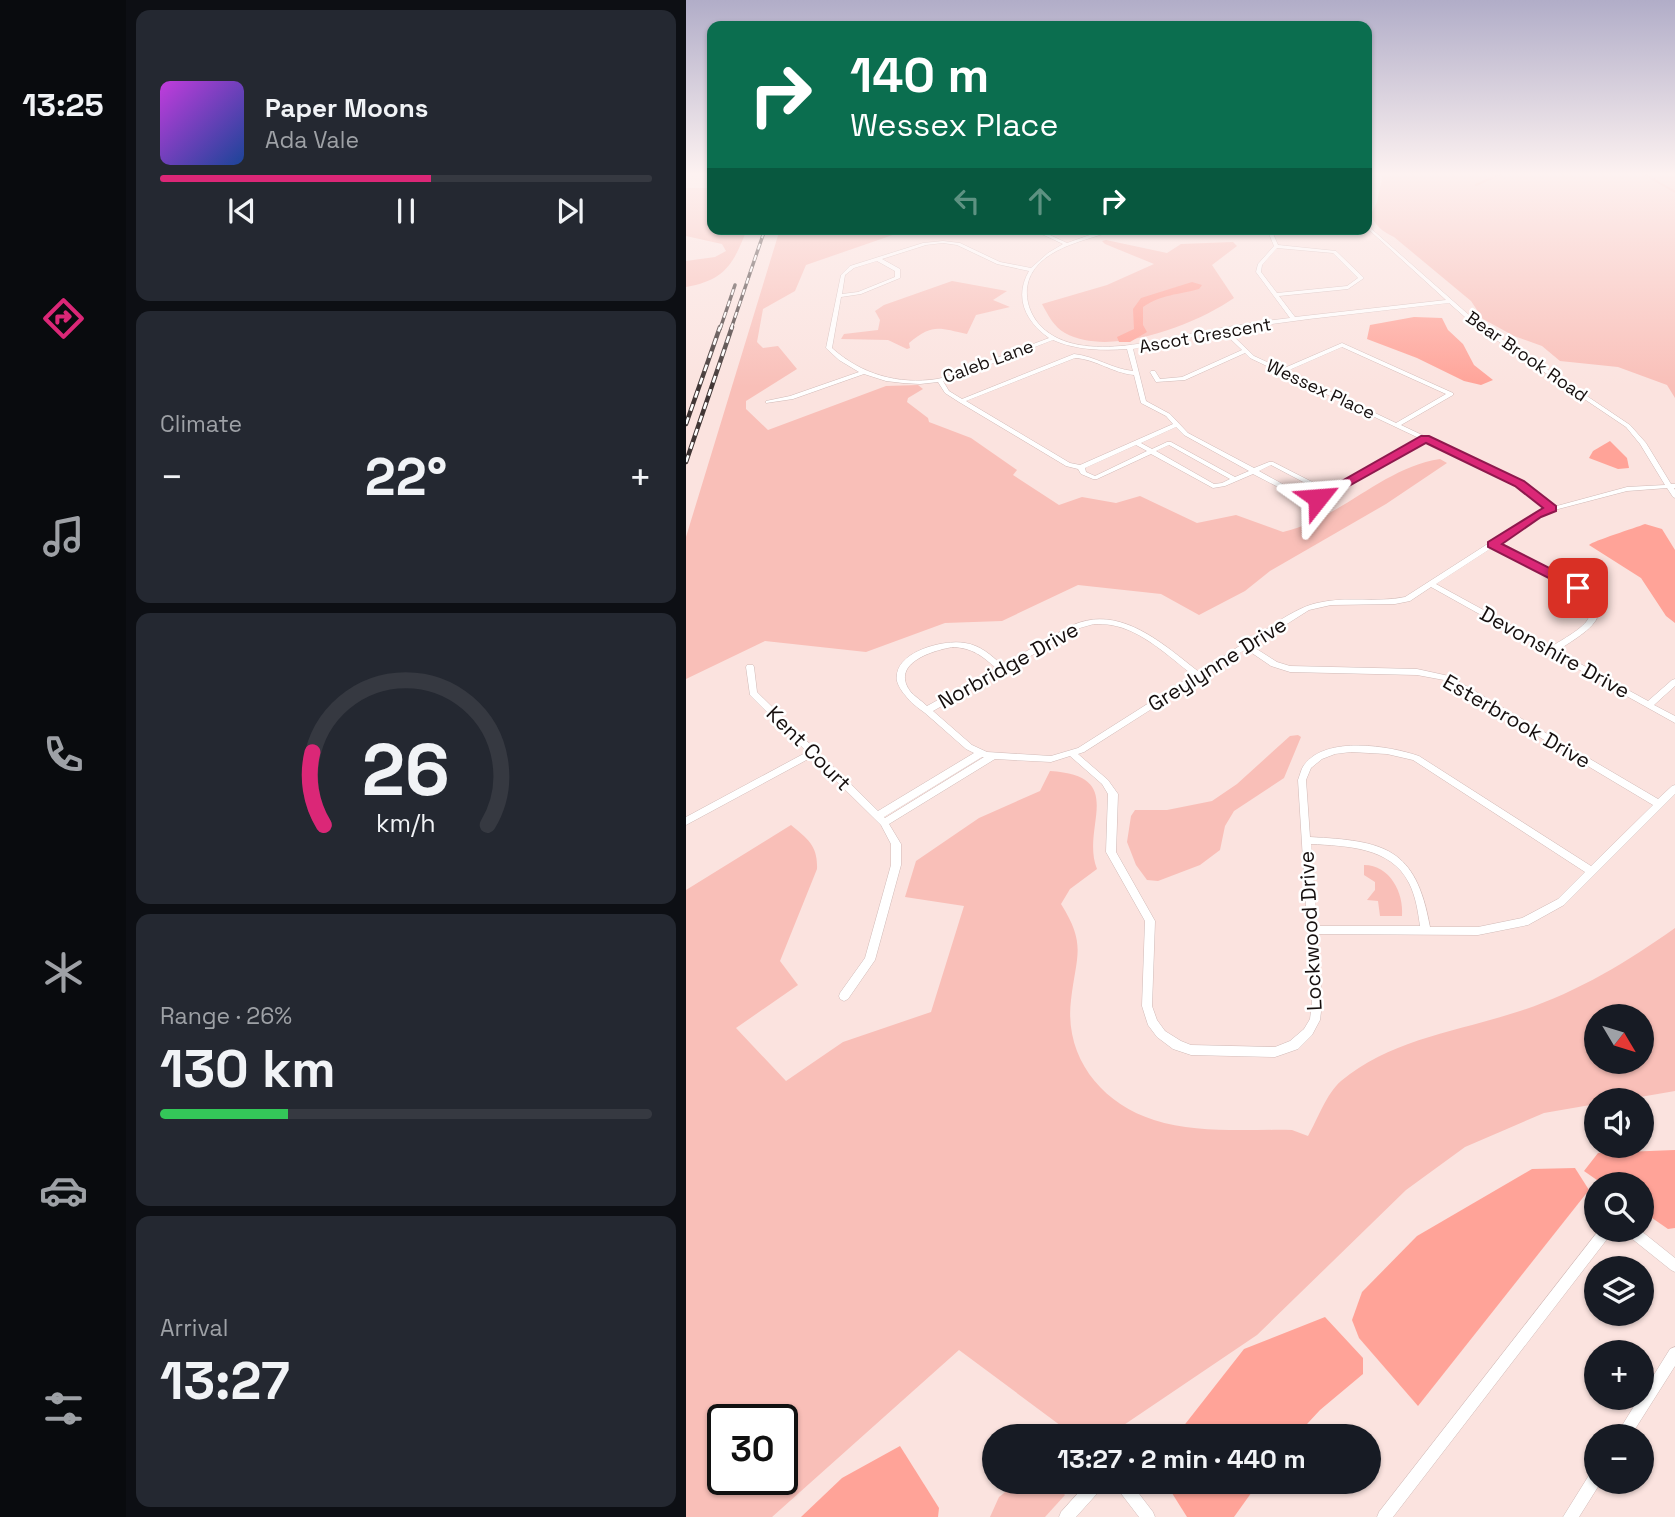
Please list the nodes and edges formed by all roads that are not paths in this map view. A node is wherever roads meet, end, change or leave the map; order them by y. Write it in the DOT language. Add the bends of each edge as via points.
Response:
graph roads {
  1 [pos="923,245"];
  2 [pos="958,245"];
  3 [pos="1068,245"];
  4 [pos="1388,245"];
  5 [pos="1276,246"];
  6 [pos="878,259"];
  7 [pos="1032,270"];
  8 [pos="1275,295"];
  9 [pos="839,296"];
  10 [pos="1451,301"];
  11 [pos="1294,320"];
  12 [pos="1223,329"];
  13 [pos="1053,338"];
  14 [pos="1130,348"];
  15 [pos="1245,351"];
  16 [pos="1283,371"];
  17 [pos="863,372"];
  18 [pos="1153,372"];
  19 [pos="1136,373"];
  20 [pos="940,380"];
  21 [pos="961,401"];
  22 [pos="768,402"];
  23 [pos="1176,425"];
  24 [pos="1396,425"];
  25 [pos="1425,439"];
  26 [pos="1135,442"];
  27 [pos="1151,451"];
  28 [pos="1081,467"];
  29 [pos="1252,470"];
  30 [pos="1234,480"];
  31 [pos="1672,486"];
  32 [pos="1329,493"];
  33 [pos="1675,496"];
  34 [pos="1552,509"];
  35 [pos="1493,544"];
  36 [pos="1433,585"];
  37 [pos="1245,645"];
  38 [pos="1552,650"];
  39 [pos="750,667"];
  40 [pos="1001,668"];
  41 [pos="1198,675"];
  42 [pos="1675,682"];
  43 [pos="1650,704"];
  44 [pos="928,710"];
  45 [pos="1675,720"];
  46 [pos="813,753"];
  47 [pos="981,753"];
  48 [pos="1073,754"];
  49 [pos="993,757"];
  50 [pos="1675,789"];
  51 [pos="1659,804"];
  52 [pos="881,819"];
  53 [pos="686,821"];
  54 [pos="1306,840"];
  55 [pos="1591,871"];
  56 [pos="1312,930"];
  57 [pos="1426,931"];
  58 [pos="844,996"];
  59 [pos="1599,1242"];
  60 [pos="1645,1242"];
  61 [pos="1675,1266"];
  62 [pos="1675,1354"];
  63 [pos="1630,1424"];
  64 [pos="1087,1494"];
  65 [pos="1130,1494"];
  66 [pos="1585,1494"];
  67 [pos="1066,1517"];
  68 [pos="1148,1517"];
  69 [pos="1384,1517"];
  70 [pos="1570,1517"];
  1 -- 6 [label="street, Caleb Lane"];
  2 -- 7 [label="street, Caleb Lane" via="999,263"];
  3 -- 7 [label="street"];
  4 -- 10 [label="street, Bear Brook Road"];
  5 -- 8 [label="street" via="1258,270"];
  5 -- 8 [label="street" via="1333,252 1361,278 1348,287"];
  6 -- 9 [label="street, Caleb Lane" via="845,272"];
  6 -- 9 [label="street" via="898,270 897,278"];
  7 -- 13 [label="street" via="1025,304 1036,324"];
  8 -- 11 [label="street"];
  9 -- 17 [label="street, Caleb Lane" via="829,348"];
  10 -- 11 [label="street, Ascot Crescent"];
  10 -- 31 [label="street, Bear Brook Road" via="1500,342 1628,426"];
  11 -- 12 [label="street, Ascot Crescent"];
  12 -- 14 [label="street, Ascot Crescent"];
  12 -- 15 [label="street, Wessex Place"];
  13 -- 14 [label="street, Ascot Crescent" via="1079,346"];
  13 -- 20 [label="street, Caleb Lane"];
  14 -- 19 [label="street"];
  15 -- 16 [label="street, Wessex Place"];
  15 -- 18 [label="street" via="1177,380 1158,381"];
  16 -- 24 [label="street, Wessex Place"];
  16 -- 24 [label="street" via="1342,345 1451,394"];
  17 -- 20 [label="street, Caleb Lane" via="886,379"];
  17 -- 22 [label="street"];
  19 -- 21 [label="street" via="1119,372 1090,357 1072,357"];
  19 -- 23 [label="street" via="1143,402 1168,415"];
  20 -- 21 [label="street" via="944,390"];
  21 -- 28 [label="street" via="1059,462"];
  23 -- 26 [label="street"];
  23 -- 29 [label="street"];
  24 -- 25 [label="street, Wessex Place"];
  25 -- 32 [label="street"];
  25 -- 34 [label="street, Wessex Place" via="1519,483"];
  26 -- 27 [label="street"];
  26 -- 28 [label="street"];
  27 -- 28 [label="street" via="1095,478"];
  27 -- 30 [label="street" via="1212,486"];
  27 -- 30 [label="street" via="1171,444"];
  29 -- 30 [label="street"];
  29 -- 32 [label="street" via="1275,464"];
  29 -- 32 [label="street" via="1303,498 1317,499"];
  31 -- 33 [label="street, Bear Brook Road"];
  31 -- 34 [label="street, Greylynne Drive" via="1629,488"];
  34 -- 35 [label="street, Greylynne Drive"];
  35 -- 36 [label="street, Greylynne Drive"];
  35 -- 38 [label="street" via="1578,588 1592,600 1592,619"];
  36 -- 37 [label="street, Greylynne Drive" via="1396,602 1309,607"];
  36 -- 38 [label="street, Devonshire Drive"];
  37 -- 41 [label="street, Greylynne Drive"];
  37 -- 51 [label="street, Esterbrook Drive" via="1288,668 1421,672 1446,678"];
  38 -- 43 [label="street, Devonshire Drive"];
  39 -- 46 [label="street, Kent Court" via="753,693"];
  40 -- 41 [label="street, Norbridge Drive" via="1080,624 1104,620 1130,627"];
  40 -- 44 [label="street, Norbridge Drive"];
  40 -- 44 [label="street, Greylynne Drive" via="965,646 939,646 918,654 904,667 901,682"];
  41 -- 48 [label="street, Greylynne Drive"];
  42 -- 43 [label="street"];
  43 -- 45 [label="street, Devonshire Drive"];
  44 -- 47 [label="street, Greylynne Drive"];
  46 -- 52 [label="street, Kent Court"];
  46 -- 53 [label="street"];
  47 -- 49 [label="street, Greylynne Drive"];
  47 -- 52 [label="street"];
  48 -- 49 [label="street, Greylynne Drive" via="1048,759"];
  48 -- 56 [label="street, Lockwood Drive" via="1113,794 1111,852 1150,920 1147,1006 1155,1027 1168,1040 1197,1051 1260,1054 1298,1042 1317,1012"];
  49 -- 52 [label="street"];
  50 -- 51 [label="street"];
  51 -- 55 [label="street"];
  52 -- 58 [label="street" via="895,841 897,862 870,960"];
  54 -- 55 [label="street, Lockwood Drive" via="1302,780 1312,760 1339,750 1392,751 1425,762"];
  54 -- 56 [label="street, Lockwood Drive"];
  54 -- 57 [label="street" via="1360,844 1396,861 1420,890"];
  55 -- 57 [label="street" via="1554,907 1524,922 1488,930"];
  56 -- 57 [label="street"];
  59 -- 69 [label="street"];
  60 -- 61 [label="street"];
  62 -- 63 [label="street"];
  64 -- 67 [label="street"];
  65 -- 68 [label="street"];
  66 -- 70 [label="street"];
}
